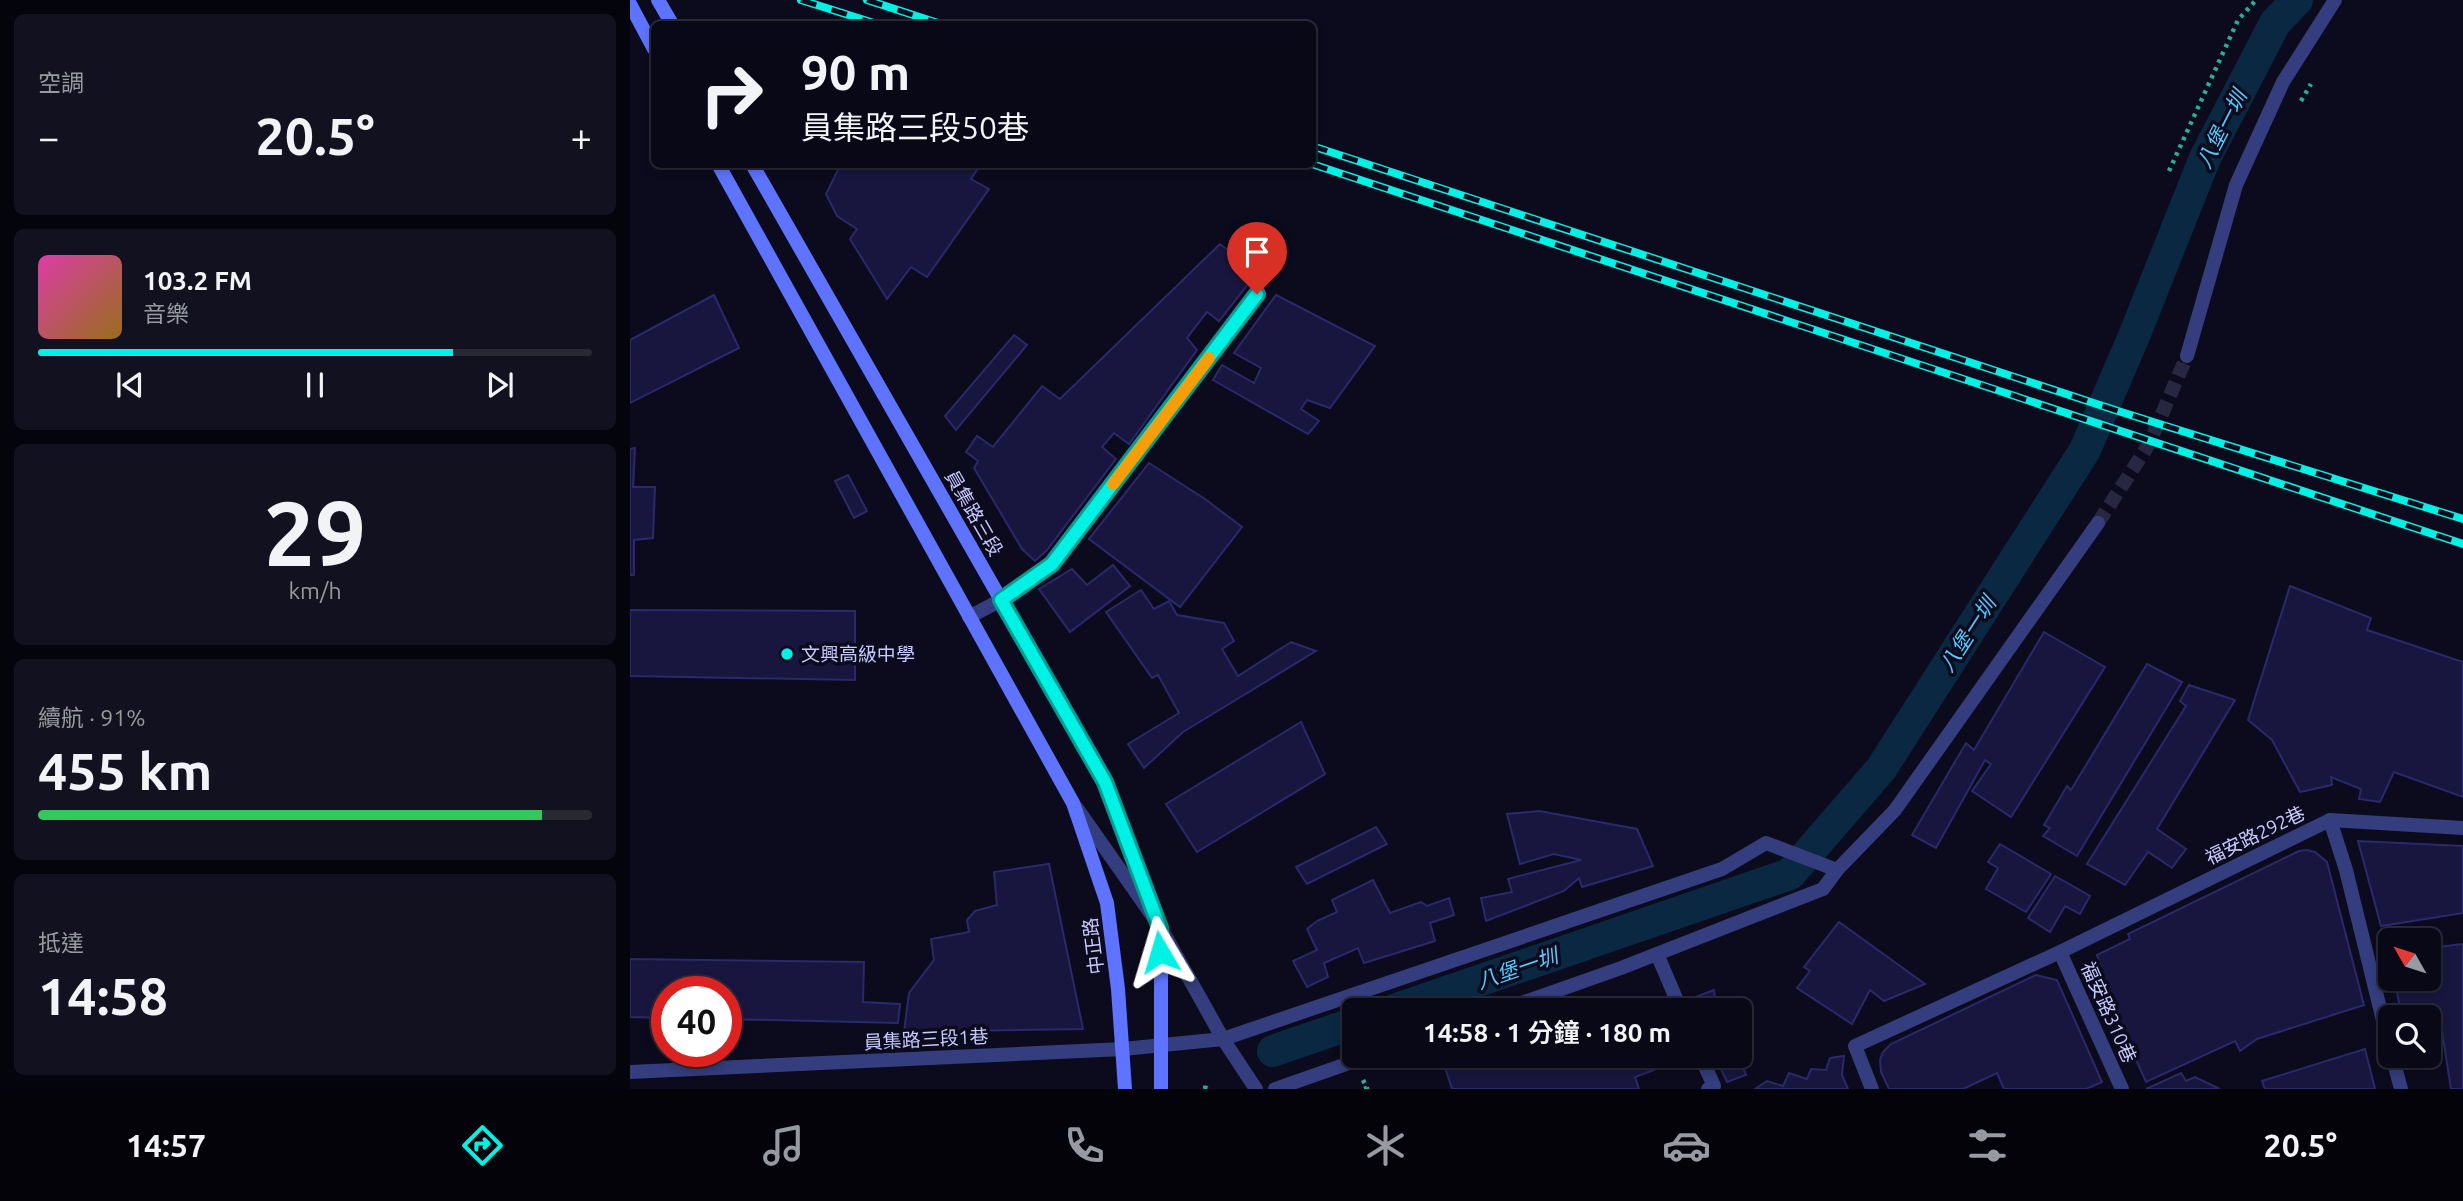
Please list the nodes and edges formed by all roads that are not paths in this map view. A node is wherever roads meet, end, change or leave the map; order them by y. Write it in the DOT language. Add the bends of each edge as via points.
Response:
graph roads {
  1 [pos="658,0"];
  2 [pos="2335,0"];
  3 [pos="630,4"];
  4 [pos="670,21"];
  5 [pos="651,43"];
  6 [pos="720,168"];
  7 [pos="754,168"];
  8 [pos="1257,294"];
  9 [pos="2187,356"];
  10 [pos="2098,523"];
  11 [pos="1001,600"];
  12 [pos="969,617"];
  13 [pos="1073,803"];
  14 [pos="2330,820"];
  15 [pos="2463,828"];
  16 [pos="1837,870"];
  17 [pos="1160,928"];
  18 [pos="2060,952"];
  19 [pos="1657,954"];
  20 [pos="1535,998"];
  21 [pos="1676,998"];
  22 [pos="2379,1005"];
  23 [pos="1223,1039"];
  24 [pos="1160,1046"];
  25 [pos="1123,1049"];
  26 [pos="1342,1066"];
  27 [pos="1706,1068"];
  28 [pos="2395,1068"];
  29 [pos="630,1072"];
  30 [pos="1125,1089"];
  31 [pos="1161,1089"];
  32 [pos="1256,1089"];
  33 [pos="1275,1089"];
  34 [pos="1708,1089"];
  35 [pos="1872,1089"];
  36 [pos="2122,1089"];
  37 [pos="2401,1089"];
  1 -- 4 [label="street"];
  2 -- 9 [label="street" via="2283,82 2236,185"];
  3 -- 5 [label="street"];
  6 -- 12 [label="street"];
  7 -- 11 [label="street, 員集路三段"];
  8 -- 11 [label="street" via="1052,564"];
  10 -- 16 [label="street" via="1895,810"];
  11 -- 12 [label="street"];
  11 -- 17 [label="street, 員集路三段" via="1105,782"];
  12 -- 13 [label="street"];
  13 -- 17 [label="street"];
  13 -- 25 [label="street, 中正路" via="1107,903"];
  14 -- 15 [label="street"];
  14 -- 18 [label="street, 福安路292巷"];
  14 -- 22 [label="street, 福安路292巷"];
  16 -- 19 [label="street" via="1823,889"];
  16 -- 23 [label="street, 員集路三段1巷" via="1766,843 1722,869"];
  17 -- 23 [label="street"];
  17 -- 24 [label="street"];
  18 -- 35 [label="street, 福安路292巷" via="1855,1046"];
  18 -- 36 [label="street, 福安路310巷"];
  19 -- 20 [label="street"];
  19 -- 21 [label="street"];
  23 -- 24 [label="street, 員集路三段1巷"];
  23 -- 32 [label="street"];
  24 -- 25 [label="street, 員集路三段1巷"];
  24 -- 31 [label="street"];
  25 -- 29 [label="street, 員集路三段1巷"];
  25 -- 30 [label="street, 中正路"];
  26 -- 33 [label="street"];
  27 -- 34 [label="street" via="1714,1086"];
  28 -- 37 [label="street"];
}
